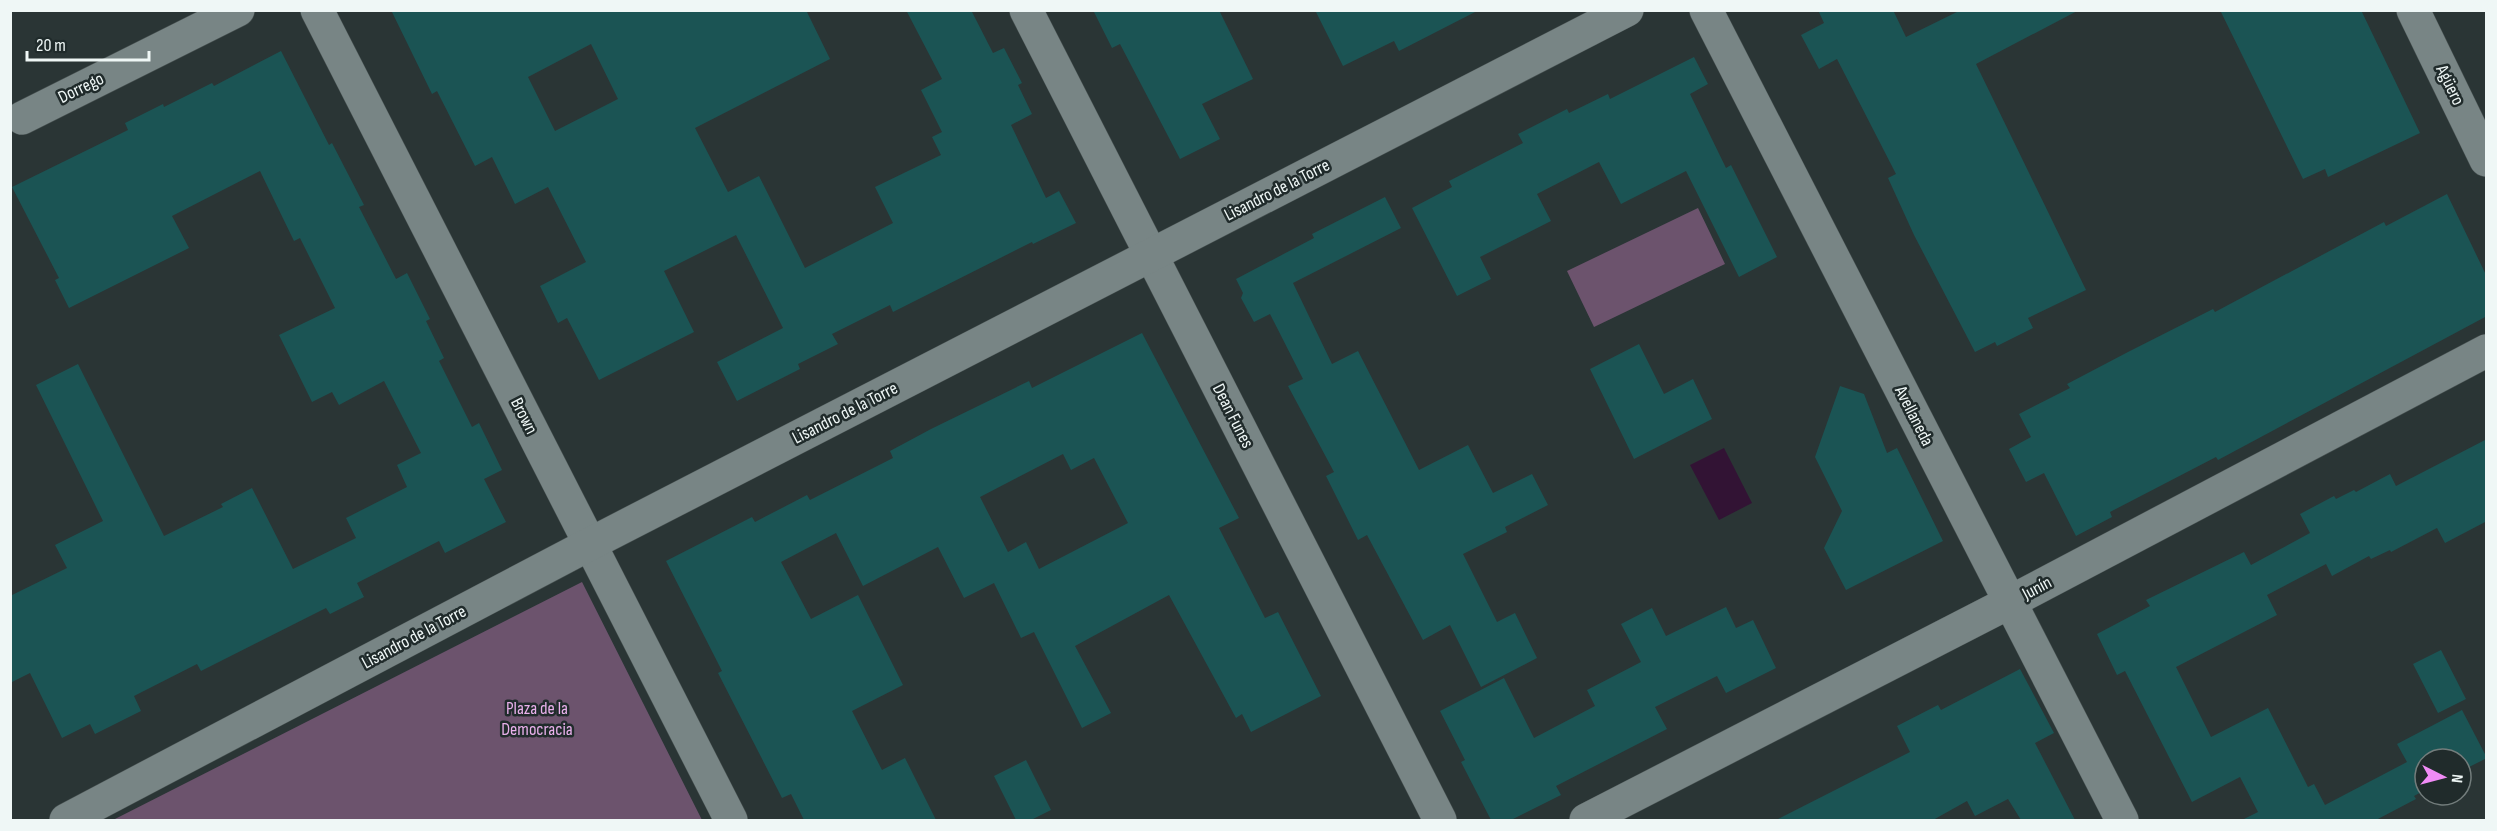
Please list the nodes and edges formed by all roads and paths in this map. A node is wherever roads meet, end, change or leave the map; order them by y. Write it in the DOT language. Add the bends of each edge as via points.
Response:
graph roads {
  1 [pos="238,10"];
  2 [pos="317,10"];
  3 [pos="1026,10"];
  4 [pos="1627,10"];
  5 [pos="1706,10"];
  6 [pos="2413,10"];
  7 [pos="21,118"];
  8 [pos="2487,160"];
  9 [pos="1151,255"];
  10 [pos="2487,351"];
  11 [pos="590,544"];
  12 [pos="2010,603"];
  13 [pos="66,820"];
  14 [pos="731,820"];
  15 [pos="1440,820"];
  16 [pos="1586,820"];
  17 [pos="2122,820"];
  1 -- 7 [label="street, Dorrego"];
  2 -- 11 [label="street, Brown"];
  3 -- 9 [label="street, Dean Funes"];
  4 -- 9 [label="street, Lisandro de la Torre"];
  5 -- 12 [label="street, Avellaneda"];
  6 -- 8 [label="street, Agüero"];
  9 -- 11 [label="street, Lisandro de la Torre"];
  9 -- 15 [label="street, Dean Funes"];
  10 -- 12 [label="street, Junín"];
  11 -- 13 [label="street, Lisandro de la Torre"];
  11 -- 14 [label="street, Brown"];
  12 -- 16 [label="street, Junín"];
  12 -- 17 [label="street, Avellaneda"];
}
